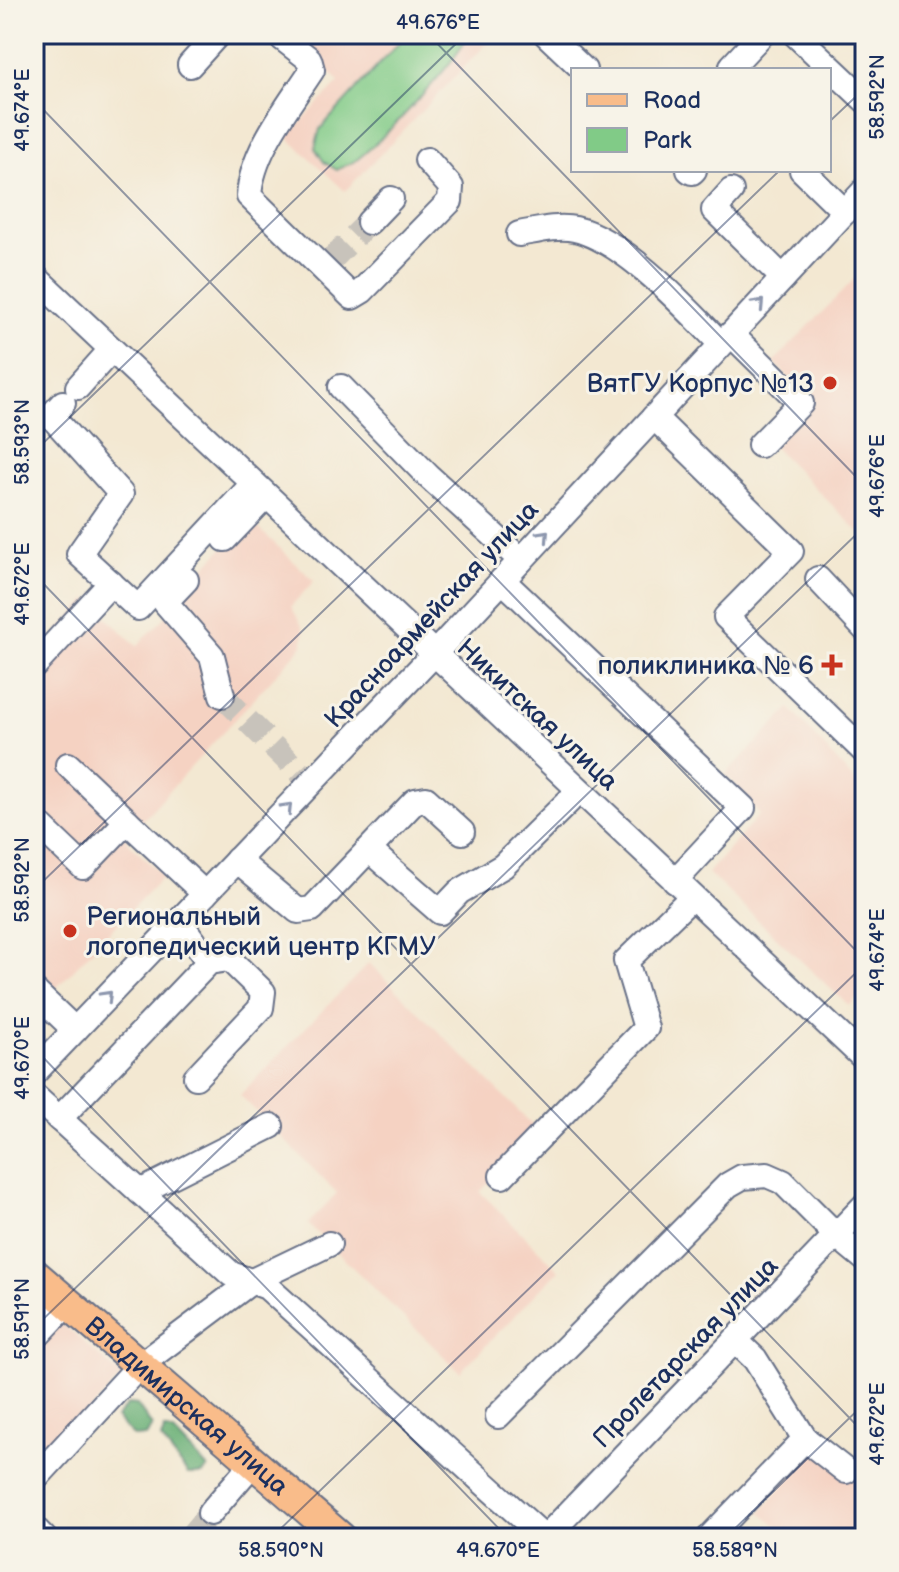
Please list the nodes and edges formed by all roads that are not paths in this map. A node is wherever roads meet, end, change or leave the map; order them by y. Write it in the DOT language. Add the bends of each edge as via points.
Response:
graph roads {
  1 [pos="218,34"];
  2 [pos="277,34"];
  3 [pos="546,34"];
  4 [pos="762,34"];
  5 [pos="795,34"];
  6 [pos="190,65"];
  7 [pos="582,68"];
  8 [pos="732,68"];
  9 [pos="865,100"];
  10 [pos="427,160"];
  11 [pos="805,172"];
  12 [pos="731,191"];
  13 [pos="391,199"];
  14 [pos="857,203"];
  15 [pos="369,222"];
  16 [pos="519,234"];
  17 [pos="783,278"];
  18 [pos="38,288"];
  19 [pos="726,339"];
  20 [pos="111,350"];
  21 [pos="341,387"];
  22 [pos="654,417"];
  23 [pos="760,445"];
  24 [pos="260,490"];
  25 [pos="521,560"];
  26 [pos="818,579"];
  27 [pos="502,580"];
  28 [pos="111,583"];
  29 [pos="865,629"];
  30 [pos="434,654"];
  31 [pos="34,666"];
  32 [pos="222,695"];
  33 [pos="865,752"];
  34 [pos="68,765"];
  35 [pos="579,791"];
  36 [pos="34,820"];
  37 [pos="127,821"];
  38 [pos="462,832"];
  39 [pos="369,850"];
  40 [pos="237,860"];
  41 [pos="684,889"];
  42 [pos="205,894"];
  43 [pos="179,921"];
  44 [pos="209,962"];
  45 [pos="34,991"];
  46 [pos="75,1030"];
  47 [pos="863,1054"];
  48 [pos="34,1073"];
  49 [pos="196,1077"];
  50 [pos="34,1096"];
  51 [pos="59,1119"];
  52 [pos="271,1126"];
  53 [pos="502,1176"];
  54 [pos="140,1192"];
  55 [pos="865,1205"];
  56 [pos="836,1235"];
  57 [pos="329,1244"];
  58 [pos="865,1259"];
  59 [pos="34,1274"];
  60 [pos="252,1281"];
  61 [pos="68,1303"];
  62 [pos="34,1339"];
  63 [pos="735,1340"];
  64 [pos="140,1365"];
  65 [pos="498,1416"];
  66 [pos="805,1439"];
  67 [pos="253,1463"];
  68 [pos="846,1471"];
  69 [pos="34,1480"];
  70 [pos="210,1513"];
  71 [pos="34,1528"];
  72 [pos="44,1538"];
  73 [pos="341,1538"];
  74 [pos="545,1538"];
  75 [pos="709,1538"];
  1 -- 6 [label="street"];
  2 -- 10 [label="street" via="309,59 312,70 279,116 250,175 249,196 326,265 352,297 450,201 451,187"];
  3 -- 7 [label="street"];
  4 -- 8 [label="street"];
  5 -- 9 [label="street"];
  11 -- 14 [label="street"];
  12 -- 17 [label="street" via="714,210"];
  13 -- 15 [label="street"];
  14 -- 17 [label="street, Красноармейская улица"];
  16 -- 19 [label="street" via="571,228 598,236"];
  19 -- 17 [label="street, Красноармейская улица, one-way"];
  18 -- 20 [label="street, Никитская улица"];
  19 -- 22 [label="street, Красноармейская улица"];
  19 -- 23 [label="street" via="801,403"];
  20 -- 24 [label="street, Никитская улица"];
  20 -- 28 [label="street" via="51,416 121,494 79,554"];
  21 -- 25 [label="street"];
  25 -- 22 [label="street, Красноармейская улица, one-way"];
  22 -- 33 [label="street" via="791,551 726,617"];
  24 -- 28 [label="street" via="138,608"];
  24 -- 30 [label="street, Никитская улица"];
  24 -- 32 [label="street" via="165,602 212,656"];
  25 -- 27 [label="street, Красноармейская улица"];
  26 -- 29 [label="street"];
  27 -- 30 [label="street, Красноармейская улица"];
  27 -- 41 [label="street" via="743,808"];
  28 -- 31 [label="street"];
  30 -- 35 [label="street, Никитская улица"];
  40 -- 30 [label="street, Красноармейская улица, one-way"];
  34 -- 37 [label="street"];
  35 -- 39 [label="street" via="503,866 459,892 440,912"];
  35 -- 41 [label="street, Никитская улица"];
  36 -- 37 [label="street" via="83,867"];
  37 -- 42 [label="street"];
  38 -- 39 [label="street" via="426,799 415,801"];
  39 -- 40 [label="street" via="312,909 298,911"];
  40 -- 42 [label="street, Красноармейская улица"];
  41 -- 47 [label="street, Никитская улица"];
  41 -- 53 [label="street" via="626,961 646,1028"];
  42 -- 43 [label="street, Красноармейская улица"];
  43 -- 44 [label="street"];
  46 -- 43 [label="street, Красноармейская улица, one-way"];
  44 -- 49 [label="street" via="229,959 263,992 261,1008"];
  44 -- 51 [label="street"];
  45 -- 46 [label="street"];
  46 -- 48 [label="street, Красноармейская улица"];
  50 -- 51 [label="street"];
  51 -- 54 [label="street"];
  52 -- 54 [label="street"];
  54 -- 60 [label="street" via="231,1274"];
  55 -- 56 [label="street, Пролетарская улица"];
  56 -- 58 [label="street"];
  56 -- 63 [label="street, Пролетарская улица"];
  56 -- 65 [label="street" via="783,1182 767,1175 742,1177 728,1185"];
  57 -- 60 [label="street"];
  59 -- 61 [label="main road, Владимирская улица"];
  60 -- 64 [label="street"];
  60 -- 74 [label="street" via="267,1287"];
  61 -- 62 [label="street"];
  61 -- 64 [label="main road, Владимирская улица"];
  63 -- 66 [label="street" via="755,1359"];
  63 -- 74 [label="street, Пролетарская улица"];
  64 -- 67 [label="main road, Владимирская улица"];
  64 -- 69 [label="street"];
  66 -- 68 [label="street"];
  66 -- 75 [label="street"];
  67 -- 70 [label="street"];
  67 -- 73 [label="main road, Владимирская улица"];
  71 -- 72 [label="street"];
}
